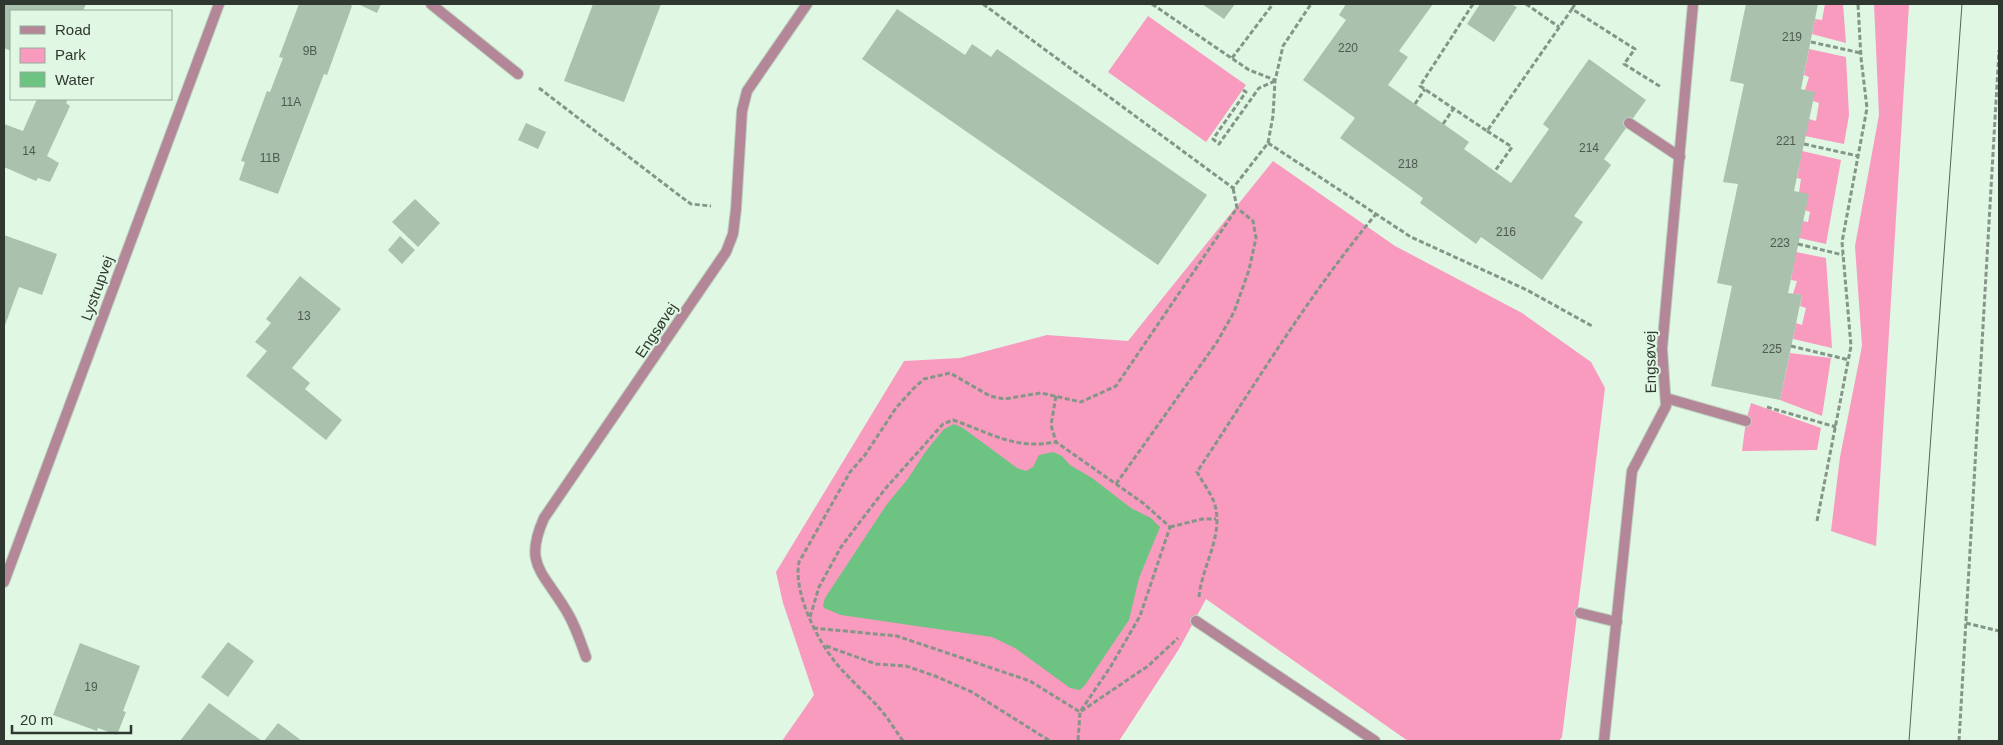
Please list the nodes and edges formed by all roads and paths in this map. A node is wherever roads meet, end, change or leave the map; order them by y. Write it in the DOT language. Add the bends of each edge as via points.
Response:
graph roads {
  1 [pos="219,4"];
  2 [pos="431,4"];
  3 [pos="807,4"];
  4 [pos="983,4"];
  5 [pos="1152,4"];
  6 [pos="1273,4"];
  7 [pos="1311,4"];
  8 [pos="1473,4"];
  9 [pos="1526,4"];
  10 [pos="1575,4"];
  11 [pos="1693,4"];
  12 [pos="1858,4"];
  13 [pos="1572,9"];
  14 [pos="1559,27"];
  15 [pos="1811,42"];
  16 [pos="1999,50"];
  17 [pos="1861,53"];
  18 [pos="1232,58"];
  19 [pos="518,74"];
  20 [pos="1275,80"];
  21 [pos="1425,89"];
  22 [pos="1243,90"];
  23 [pos="1685,101"];
  24 [pos="1415,104"];
  25 [pos="1454,108"];
  26 [pos="1629,123"];
  27 [pos="1443,124"];
  28 [pos="1487,131"];
  29 [pos="1268,143"];
  30 [pos="1804,144"];
  31 [pos="1858,156"];
  32 [pos="1680,157"];
  33 [pos="1495,171"];
  34 [pos="1233,188"];
  35 [pos="1237,208"];
  36 [pos="736,209"];
  37 [pos="1376,214"];
  38 [pos="1798,244"];
  39 [pos="1843,255"];
  40 [pos="1592,326"];
  41 [pos="1791,346"];
  42 [pos="1848,360"];
  43 [pos="1056,396"];
  44 [pos="1666,398"];
  45 [pos="1780,409"];
  46 [pos="1746,421"];
  47 [pos="1836,427"];
  48 [pos="1056,442"];
  49 [pos="1116,484"];
  50 [pos="1216,520"];
  51 [pos="1817,522"];
  52 [pos="1170,528"];
  53 [pos="4,582"];
  54 [pos="1580,614"];
  55 [pos="810,617"];
  56 [pos="1196,621"];
  57 [pos="1617,622"];
  58 [pos="1966,623"];
  59 [pos="814,628"];
  60 [pos="1999,631"];
  61 [pos="825,646"];
  62 [pos="586,657"];
  63 [pos="1080,712"];
  64 [pos="903,741"];
  65 [pos="1050,741"];
  66 [pos="1078,741"];
  67 [pos="1375,741"];
  68 [pos="1604,741"];
  69 [pos="1959,741"];
  1 -- 53 [label="street, Lystrupvej"];
  2 -- 19 [label="street"];
  3 -- 36 [label="street, Engsøvej" via="747,91 742,111"];
  4 -- 34 [label="path"];
  5 -- 18 [label="path"];
  6 -- 18 [label="path"];
  7 -- 20 [label="path" via="1283,46"];
  8 -- 21 [label="path" via="1420,86"];
  9 -- 14 [label="path"];
  10 -- 13 [label="path"];
  11 -- 23 [label="street, Engsøvej"];
  12 -- 17 [label="path"];
  13 -- 14 [label="path"];
  13 -- 23 [label="path" via="1635,49 1624,64"];
  14 -- 28 [label="path"];
  15 -- 17 [label="path"];
  16 -- 58 [label="path"];
  17 -- 31 [label="path" via="1867,108"];
  18 -- 20 [label="path" via="1249,70"];
  19 -- 36 [label="path" via="691,204"];
  20 -- 22 [label="path" via="1258,88 1219,144 1212,139 1246,92"];
  20 -- 29 [label="path"];
  21 -- 24 [label="path"];
  21 -- 25 [label="path"];
  23 -- 32 [label="street, Engsøvej"];
  25 -- 27 [label="path"];
  25 -- 28 [label="path"];
  26 -- 32 [label="street"];
  28 -- 33 [label="path" via="1512,147"];
  29 -- 34 [label="path"];
  29 -- 37 [label="path"];
  30 -- 31 [label="path"];
  31 -- 39 [label="path" via="1842,242"];
  32 -- 44 [label="street, Engsøvej" via="1662,349"];
  34 -- 35 [label="path"];
  35 -- 43 [label="path" via="1116,386 1080,402"];
  35 -- 49 [label="path" via="1253,221 1256,238 1234,312 1218,342"];
  36 -- 62 [label="street, Engsøvej" via="723,259 538,531 534,545 539,571 573,622"];
  37 -- 40 [label="path" via="1411,237 1527,290"];
  37 -- 50 [label="path" via="1325,281 1196,472 1214,503"];
  38 -- 39 [label="path"];
  39 -- 42 [label="path" via="1851,346"];
  41 -- 42 [label="path"];
  42 -- 47 [label="path"];
  43 -- 48 [label="path" via="1051,425"];
  43 -- 55 [label="path" via="1041,393 1004,399 990,396 950,373 924,379 850,472 799,562 796,574 799,592"];
  44 -- 46 [label="street"];
  44 -- 57 [label="street, Engsøvej" via="1666,406 1632,471"];
  45 -- 47 [label="path"];
  47 -- 51 [label="path"];
  48 -- 49 [label="path"];
  48 -- 55 [label="path" via="1026,445 953,420 943,424 885,489 842,547 819,587"];
  49 -- 52 [label="path"];
  50 -- 52 [label="path" via="1202,519"];
  50 -- 56 [label="path" via="1217,535 1201,580"];
  52 -- 63 [label="path" via="1140,616"];
  54 -- 57 [label="street"];
  55 -- 59 [label="path"];
  56 -- 63 [label="path" via="1148,666"];
  56 -- 67 [label="street"];
  57 -- 68 [label="street, Engsøvej"];
  58 -- 60 [label="path"];
  58 -- 69 [label="path"];
  59 -- 61 [label="path"];
  59 -- 63 [label="path" via="897,636 1030,681"];
  61 -- 64 [label="path" via="835,662 882,711"];
  61 -- 65 [label="path" via="876,664 906,666 972,692"];
  63 -- 66 [label="path"];
}
